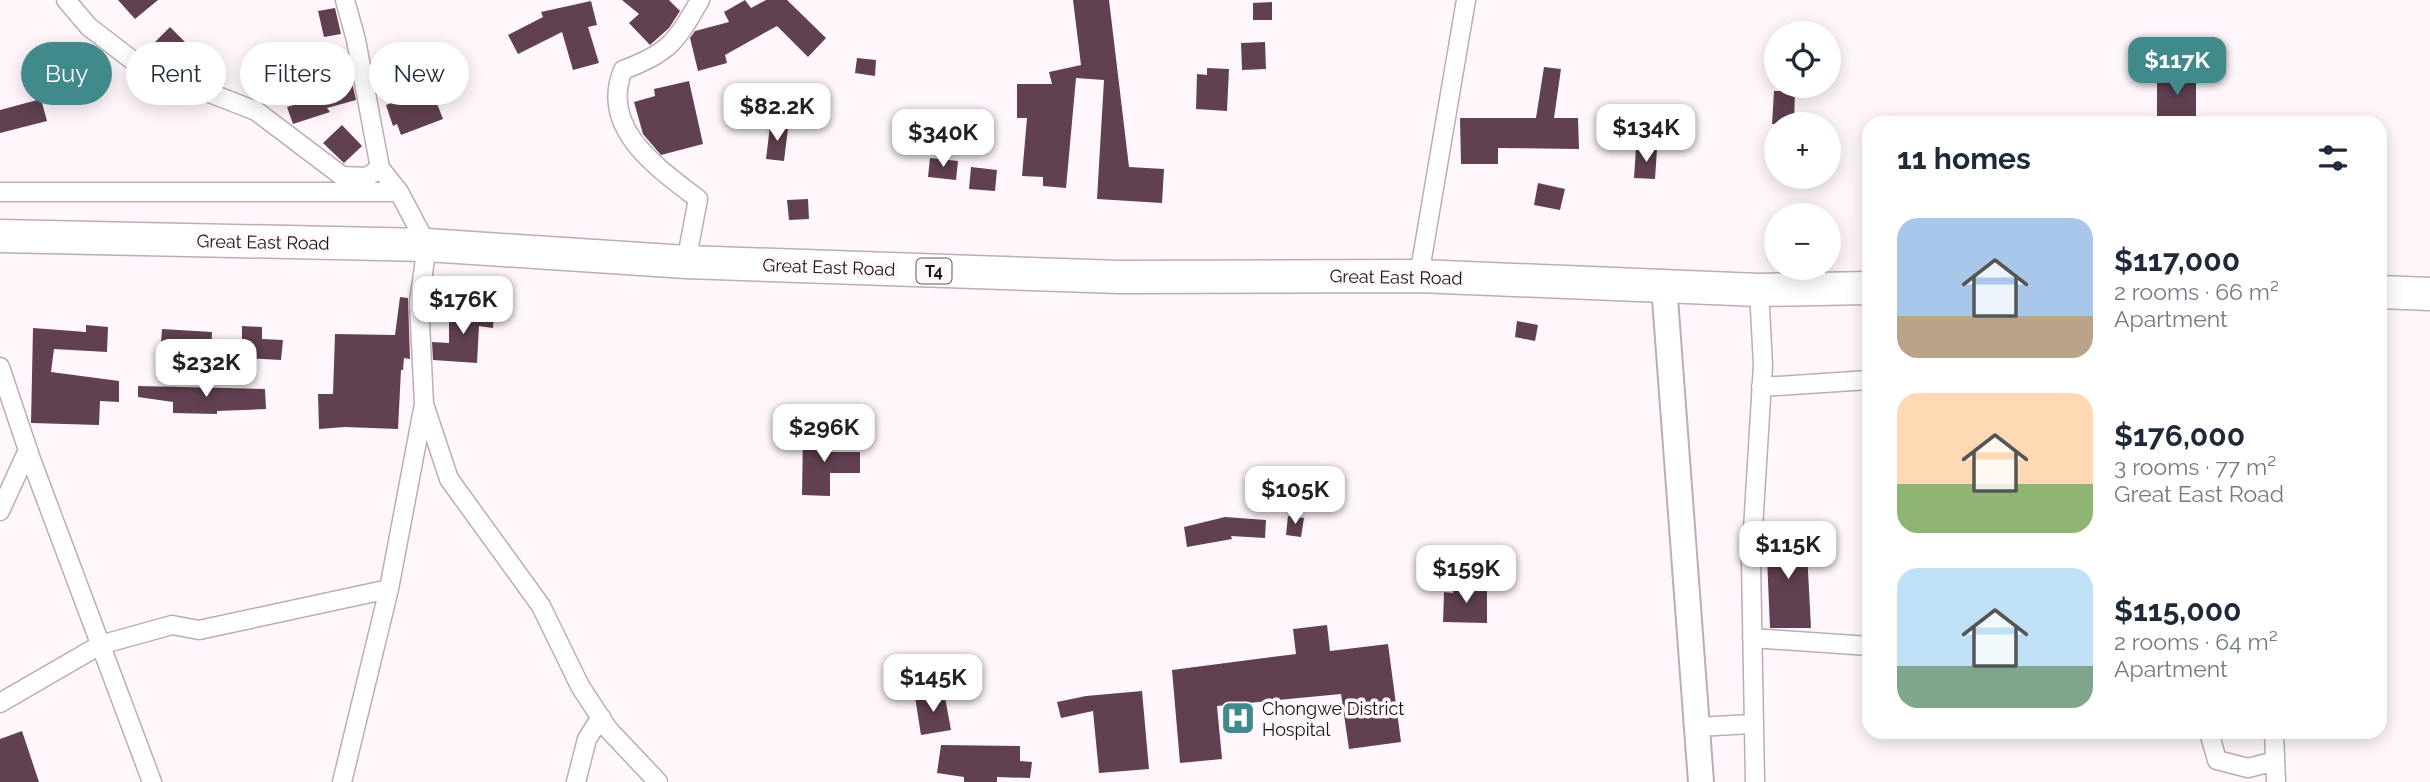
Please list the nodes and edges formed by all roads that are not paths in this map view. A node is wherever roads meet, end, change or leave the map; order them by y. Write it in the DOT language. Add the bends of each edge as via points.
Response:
graph roads {
  1 [pos="66,0"];
  2 [pos="345,0"];
  3 [pos="700,0"];
  4 [pos="1466,0"];
  5 [pos="380,168"];
  6 [pos="0,192"];
  7 [pos="399,192"];
  8 [pos="0,236"];
  9 [pos="427,246"];
  10 [pos="686,262"];
  11 [pos="1419,276"];
  12 [pos="1664,285"];
  13 [pos="1862,288"];
  14 [pos="1759,290"];
  15 [pos="2387,292"];
  16 [pos="2430,294"];
  17 [pos="0,367"];
  18 [pos="1862,380"];
  19 [pos="1762,387"];
  20 [pos="424,404"];
  21 [pos="28,450"];
  22 [pos="0,512"];
  23 [pos="389,589"];
  24 [pos="1752,638"];
  25 [pos="100,645"];
  26 [pos="1862,646"];
  27 [pos="0,703"];
  28 [pos="601,717"];
  29 [pos="1752,724"];
  30 [pos="1697,727"];
  31 [pos="2211,739"];
  32 [pos="2274,739"];
  33 [pos="2275,761"];
  34 [pos="152,782"];
  35 [pos="342,782"];
  36 [pos="576,782"];
  37 [pos="658,782"];
  38 [pos="1701,782"];
  39 [pos="1755,782"];
  40 [pos="2276,782"];
  1 -- 5 [label="street" via="89,27 140,66 256,111 342,176 367,177"];
  2 -- 5 [label="street"];
  3 -- 10 [label="street" via="673,45 623,70 617,95 621,120 642,154 698,199"];
  4 -- 11 [label="street"];
  5 -- 7 [label="street"];
  6 -- 7 [label="street"];
  7 -- 9 [label="street"];
  8 -- 9 [label="highway, Great East Road / T4"];
  9 -- 10 [label="highway, Great East Road / T4"];
  9 -- 20 [label="street" via="419,302"];
  10 -- 11 [label="highway, Great East Road / T4" via="1120,277"];
  11 -- 12 [label="highway, Great East Road / T4"];
  12 -- 14 [label="highway, Great East Road / T4"];
  12 -- 30 [label="main road"];
  13 -- 14 [label="highway, Great East Road / T4"];
  14 -- 19 [label="street"];
  15 -- 16 [label="highway"];
  17 -- 21 [label="street"];
  18 -- 19 [label="street"];
  19 -- 24 [label="street" via="1751,562"];
  20 -- 23 [label="street"];
  20 -- 28 [label="street" via="449,479 541,606 580,686"];
  21 -- 22 [label="street"];
  21 -- 25 [label="street"];
  23 -- 25 [label="street" via="199,630 172,625"];
  23 -- 35 [label="street"];
  24 -- 26 [label="street"];
  24 -- 29 [label="street"];
  25 -- 27 [label="street"];
  25 -- 34 [label="street"];
  28 -- 36 [label="street" via="587,739"];
  28 -- 37 [label="street"];
  29 -- 30 [label="street"];
  29 -- 39 [label="street"];
  30 -- 38 [label="main road"];
  31 -- 33 [label="street" via="2217,760 2248,768"];
  32 -- 33 [label="street"];
  33 -- 40 [label="street"];
}
